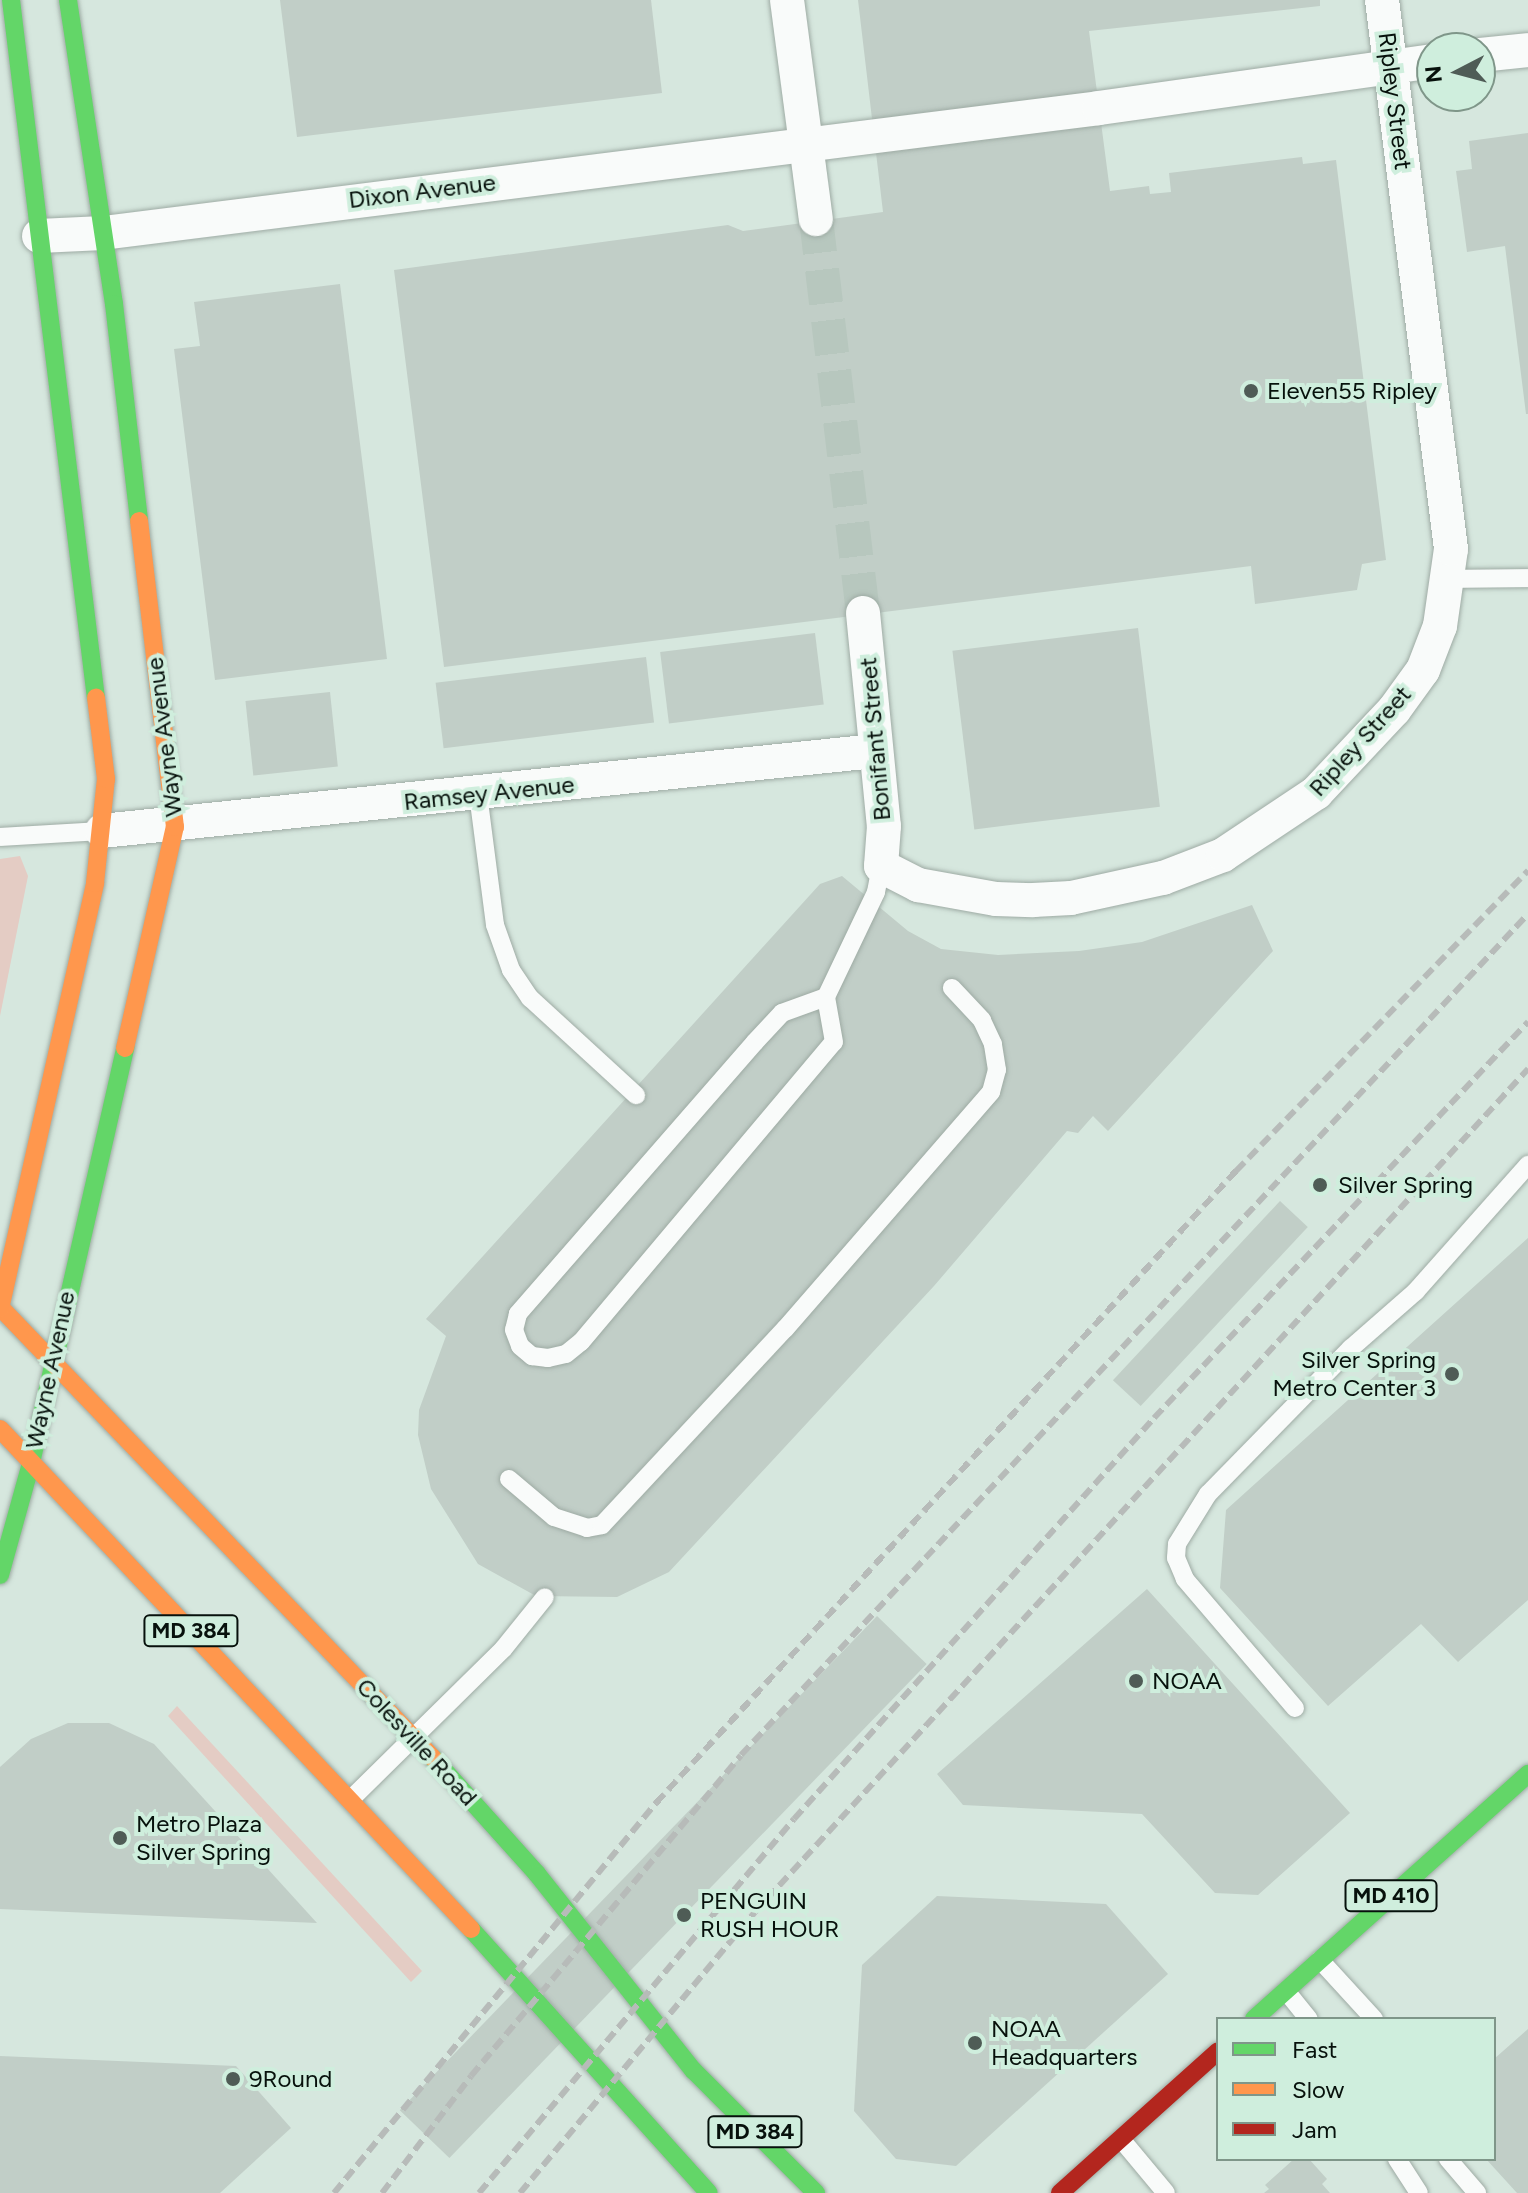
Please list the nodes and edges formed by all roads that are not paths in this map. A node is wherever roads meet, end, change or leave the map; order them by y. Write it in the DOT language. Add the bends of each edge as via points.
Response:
graph roads {
  1 [pos="11,0"];
  2 [pos="70,0"];
  3 [pos="787,0"];
  4 [pos="1382,0"];
  5 [pos="1528,50"];
  6 [pos="1496,53"];
  7 [pos="1416,62"];
  8 [pos="1389,65"];
  9 [pos="806,143"];
  10 [pos="816,219"];
  11 [pos="103,233"];
  12 [pos="39,236"];
  13 [pos="1528,578"];
  14 [pos="1449,579"];
  15 [pos="863,613"];
  16 [pos="875,751"];
  17 [pos="478,794"];
  18 [pos="175,827"];
  19 [pos="102,831"];
  20 [pos="0,837"];
  21 [pos="881,866"];
  22 [pos="952,988"];
  23 [pos="826,997"];
  24 [pos="636,1095"];
  25 [pos="1528,1165"];
  26 [pos="0,1308"];
  27 [pos="53,1360"];
  28 [pos="0,1429"];
  29 [pos="31,1463"];
  30 [pos="509,1479"];
  31 [pos="0,1575"];
  32 [pos="545,1597"];
  33 [pos="1295,1708"];
  34 [pos="414,1737"];
  35 [pos="1528,1774"];
  36 [pos="350,1800"];
  37 [pos="1320,1960"];
  38 [pos="1286,1991"];
  39 [pos="1256,2017"];
  40 [pos="1307,2017"];
  41 [pos="1372,2017"];
  42 [pos="1216,2053"];
  43 [pos="1121,2139"];
  44 [pos="1398,2161"];
  45 [pos="1450,2161"];
  46 [pos="709,2193"];
  47 [pos="816,2193"];
  48 [pos="1060,2193"];
  49 [pos="1166,2193"];
  50 [pos="1419,2193"];
  51 [pos="1477,2193"];
  1 -- 12 [label="street"];
  2 -- 11 [label="street, Wayne Avenue"];
  3 -- 9 [label="street"];
  4 -- 8 [label="street, Ripley Street"];
  5 -- 6 [label="street"];
  7 -- 8 [label="street, Dixon Avenue"];
  8 -- 9 [label="street, Dixon Avenue" via="1099,108"];
  8 -- 14 [label="street, Ripley Street" via="1451,549"];
  9 -- 10 [label="street"];
  9 -- 11 [label="street, Dixon Avenue"];
  11 -- 12 [label="street, Dixon Avenue"];
  11 -- 18 [label="street, Wayne Avenue"];
  12 -- 19 [label="street" via="106,779"];
  13 -- 14 [label="lane"];
  14 -- 21 [label="street, Ripley Street" via="1440,626 1423,670 1394,710 1316,793 1223,855 1121,889 1033,900 918,885"];
  15 -- 16 [label="street, Bonifant Street"];
  16 -- 17 [label="street, Ramsey Avenue"];
  16 -- 21 [label="street, Bonifant Street" via="884,826"];
  17 -- 18 [label="street, Ramsey Avenue"];
  17 -- 24 [label="lane" via="495,925 511,970 530,998"];
  18 -- 19 [label="street, Ramsey Avenue"];
  18 -- 27 [label="street, Wayne Avenue"];
  19 -- 20 [label="lane"];
  19 -- 26 [label="street" via="95,883"];
  21 -- 23 [label="lane" via="876,892"];
  22 -- 30 [label="lane" via="982,1020 993,1044 997,1070 991,1092 785,1329 602,1525 587,1528 554,1517"];
  23 -- 23 [label="lane" via="782,1013 755,1042 518,1314 514,1330 520,1346 532,1356 548,1358 566,1354 581,1342 834,1042"];
  25 -- 33 [label="lane" via="1416,1291 1351,1348 1208,1494 1177,1544 1176,1558 1185,1579"];
  26 -- 27 [label="street, Colesville Road / MD 384"];
  27 -- 29 [label="street, Wayne Avenue"];
  27 -- 34 [label="street, Colesville Road / MD 384"];
  28 -- 29 [label="street, MD 384"];
  29 -- 31 [label="street, Wayne Avenue"];
  29 -- 36 [label="street, MD 384"];
  32 -- 34 [label="lane" via="504,1648"];
  34 -- 36 [label="lane"];
  34 -- 47 [label="street, Colesville Road / MD 384" via="537,1874 693,2070"];
  35 -- 37 [label="street, MD 410"];
  36 -- 46 [label="street, MD 384"];
  37 -- 38 [label="street, MD 410"];
  37 -- 41 [label="lane"];
  38 -- 39 [label="street, MD 410"];
  38 -- 40 [label="lane"];
  42 -- 43 [label="street"];
  43 -- 48 [label="street"];
  43 -- 49 [label="lane"];
  44 -- 50 [label="lane"];
  45 -- 51 [label="lane"];
}
